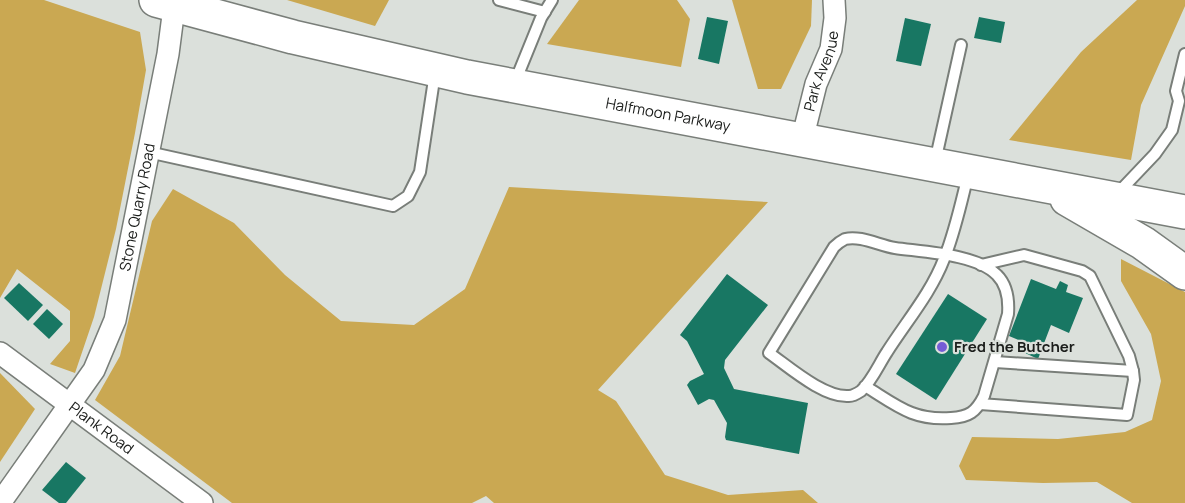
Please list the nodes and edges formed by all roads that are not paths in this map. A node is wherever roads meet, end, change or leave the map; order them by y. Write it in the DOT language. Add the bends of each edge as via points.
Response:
graph roads {
  1 [pos="499,0"];
  2 [pos="552,0"];
  3 [pos="834,0"];
  4 [pos="169,2"];
  5 [pos="545,12"];
  6 [pos="961,45"];
  7 [pos="1185,54"];
  8 [pos="435,70"];
  9 [pos="513,86"];
  10 [pos="1182,101"];
  11 [pos="802,140"];
  12 [pos="148,152"];
  13 [pos="934,165"];
  14 [pos="969,172"];
  15 [pos="1041,185"];
  16 [pos="1113,199"];
  17 [pos="1185,212"];
  18 [pos="946,254"];
  19 [pos="981,265"];
  20 [pos="1185,273"];
  21 [pos="0,353"];
  22 [pos="995,362"];
  23 [pos="1134,371"];
  24 [pos="865,386"];
  25 [pos="70,404"];
  26 [pos="980,404"];
  27 [pos="0,503"];
  28 [pos="202,503"];
  1 -- 5 [label="lane"];
  2 -- 5 [label="lane"];
  3 -- 11 [label="street, Park Avenue" via="836,18 831,49 816,84"];
  4 -- 8 [label="main road, Halfmoon Parkway" via="293,37"];
  4 -- 12 [label="street, Stone Quarry Road" via="168,54"];
  5 -- 9 [label="lane"];
  6 -- 13 [label="lane"];
  7 -- 10 [label="lane" via="1176,91"];
  8 -- 9 [label="main road, Halfmoon Parkway"];
  8 -- 12 [label="lane" via="420,172 408,196 393,206"];
  9 -- 11 [label="main road, Halfmoon Parkway"];
  10 -- 16 [label="lane" via="1172,130"];
  11 -- 13 [label="main road, Halfmoon Parkway"];
  12 -- 25 [label="street, Stone Quarry Road" via="115,320 94,370"];
  13 -- 14 [label="main road, Halfmoon Parkway"];
  14 -- 15 [label="main road, Halfmoon Parkway"];
  14 -- 18 [label="lane"];
  15 -- 16 [label="main road, Halfmoon Parkway"];
  15 -- 20 [label="main road" via="1143,243"];
  16 -- 17 [label="main road, Halfmoon Parkway"];
  18 -- 19 [label="lane"];
  18 -- 24 [label="lane" via="933,283"];
  18 -- 24 [label="lane" via="845,239 834,247 769,353 825,391 855,395"];
  19 -- 22 [label="lane" via="996,274 1009,301"];
  19 -- 23 [label="lane" via="1024,255 1082,271 1089,276"];
  21 -- 25 [label="street, Plank Road"];
  22 -- 23 [label="lane"];
  22 -- 26 [label="lane"];
  23 -- 26 [label="lane" via="1127,415"];
  24 -- 26 [label="lane" via="923,418 962,417 970,415"];
  25 -- 27 [label="street, Stone Quarry Road"];
  25 -- 28 [label="street, Plank Road"];
}
